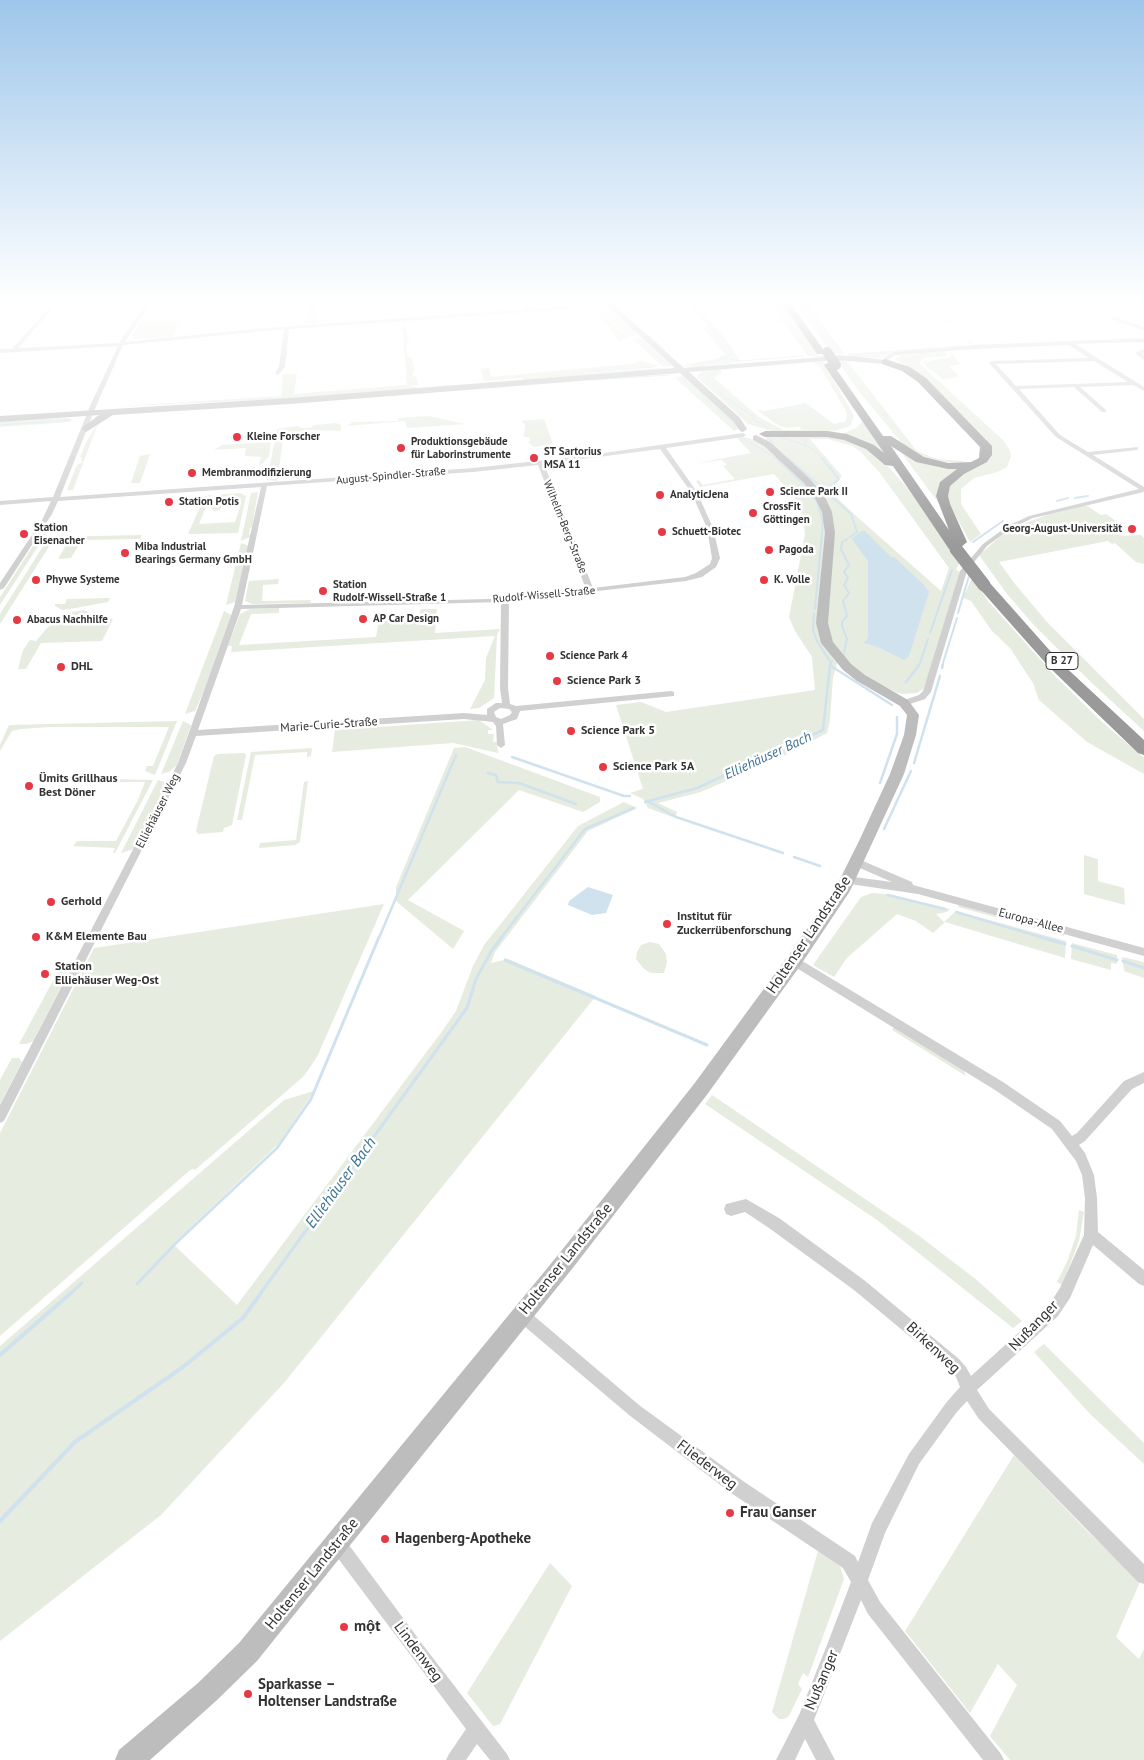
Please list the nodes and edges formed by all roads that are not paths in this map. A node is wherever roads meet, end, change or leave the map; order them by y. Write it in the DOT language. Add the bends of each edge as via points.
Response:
graph roads {
  1 [pos="105,383"];
  2 [pos="514,383"];
  3 [pos="696,383"];
  4 [pos="844,383"];
  5 [pos="846,383"];
  6 [pos="924,383"];
  7 [pos="1010,383"];
  8 [pos="1130,383"];
  9 [pos="1134,383"];
  10 [pos="1075,385"];
  11 [pos="1014,388"];
  12 [pos="1144,389"];
  13 [pos="856,404"];
  14 [pos="94,409"];
  15 [pos="122,411"];
  16 [pos="1104,412"];
  17 [pos="60,416"];
  18 [pos="0,418"];
  19 [pos="86,426"];
  20 [pos="754,433"];
  21 [pos="827,434"];
  22 [pos="887,438"];
  23 [pos="662,447"];
  24 [pos="1136,448"];
  25 [pos="1086,454"];
  26 [pos="540,463"];
  27 [pos="973,465"];
  28 [pos="910,483"];
  29 [pos="264,486"];
  30 [pos="1144,490"];
  31 [pos="56,500"];
  32 [pos="0,503"];
  33 [pos="959,545"];
  34 [pos="986,582"];
  35 [pos="0,588"];
  36 [pos="590,591"];
  37 [pos="505,599"];
  38 [pos="238,608"];
  39 [pos="670,694"];
  40 [pos="904,703"];
  41 [pos="509,708"];
  42 [pos="496,718"];
  43 [pos="193,733"];
  44 [pos="1144,737"];
  45 [pos="501,743"];
  46 [pos="1144,749"];
  47 [pos="856,862"];
  48 [pos="847,880"];
  49 [pos="918,890"];
  50 [pos="1144,952"];
  51 [pos="794,961"];
  52 [pos="1144,1077"];
  53 [pos="0,1117"];
  54 [pos="1072,1143"];
  55 [pos="731,1209"];
  56 [pos="1090,1235"];
  57 [pos="1144,1278"];
  58 [pos="522,1315"];
  59 [pos="969,1388"];
  60 [pos="337,1542"];
  61 [pos="1144,1576"];
  62 [pos="860,1581"];
  63 [pos="805,1721"];
  64 [pos="477,1729"];
  65 [pos="129,1760"];
  66 [pos="454,1760"];
  67 [pos="501,1760"];
  68 [pos="785,1760"];
  69 [pos="826,1760"];
  70 [pos="995,1760"];
  1 -- 14 [label="street"];
  2 -- 15 [label="main road"];
  3 -- 20 [label="main road"];
  4 -- 13 [label="highway, B 27"];
  5 -- 22 [label="highway, B 27"];
  6 -- 27 [label="highway" via="987,449 983,460"];
  7 -- 11 [label="street"];
  8 -- 10 [label="street"];
  9 -- 12 [label="street"];
  10 -- 11 [label="street"];
  10 -- 16 [label="street"];
  11 -- 25 [label="street" via="1056,434"];
  13 -- 21 [label="highway" via="854,426"];
  13 -- 28 [label="highway, B 27"];
  14 -- 15 [label="main road"];
  14 -- 17 [label="main road"];
  14 -- 18 [label="main road"];
  14 -- 19 [label="street"];
  15 -- 19 [label="main road" via="101,417"];
  17 -- 18 [label="main road"];
  17 -- 19 [label="main road" via="77,418"];
  19 -- 31 [label="street"];
  20 -- 21 [label="highway"];
  20 -- 23 [label="street, August-Spindler-Straße"];
  20 -- 40 [label="main road" via="812,486 827,512 830,533 822,623 827,643 852,672"];
  21 -- 28 [label="highway" via="865,444"];
  22 -- 27 [label="highway" via="920,460 948,466"];
  22 -- 33 [label="highway, B 27"];
  23 -- 26 [label="street, August-Spindler-Straße"];
  23 -- 36 [label="street, Rudolf-Wissell-Straße" via="701,505 715,546 715,562 692,578"];
  24 -- 25 [label="street"];
  25 -- 30 [label="street"];
  26 -- 29 [label="street, August-Spindler-Straße"];
  26 -- 36 [label="street, Wilhelm-Berg-Straße"];
  27 -- 33 [label="highway" via="954,476 943,490 944,504"];
  28 -- 33 [label="highway, B 27"];
  29 -- 31 [label="street, August-Spindler-Straße"];
  29 -- 38 [label="street, Elliehäuser Weg"];
  30 -- 40 [label="street" via="1031,518 1008,528 985,545 964,571 927,692"];
  31 -- 32 [label="street, August-Spindler-Straße"];
  31 -- 35 [label="street"];
  33 -- 34 [label="highway, B 27, bridge"];
  34 -- 44 [label="highway, B 27" via="1055,654"];
  34 -- 46 [label="highway, B 27" via="1017,624 1055,665"];
  36 -- 37 [label="street, Rudolf-Wissell-Straße"];
  37 -- 38 [label="street, Rudolf-Wissell-Straße"];
  37 -- 41 [label="street" via="504,688"];
  38 -- 43 [label="street, Elliehäuser Weg"];
  39 -- 41 [label="street" via="541,708"];
  40 -- 47 [label="main road, Holtenser Landstraße" via="914,718 910,735 897,774"];
  41 -- 42 [label="street"];
  41 -- 42 [label="street"];
  42 -- 43 [label="street, Marie-Curie-Straße" via="464,716"];
  42 -- 45 [label="street"];
  43 -- 53 [label="street, Elliehäuser Weg" via="176,778"];
  47 -- 48 [label="main road, Holtenser Landstraße"];
  47 -- 49 [label="street, Europa-Allee"];
  48 -- 49 [label="street, Europa-Allee"];
  48 -- 51 [label="main road, Holtenser Landstraße"];
  49 -- 50 [label="street, Europa-Allee"];
  51 -- 54 [label="street, Nußanger" via="1045,1116"];
  51 -- 58 [label="main road, Holtenser Landstraße" via="700,1090"];
  52 -- 54 [label="street" via="1128,1085"];
  54 -- 56 [label="street, Nußanger" via="1088,1175"];
  55 -- 59 [label="street, Birkenweg" via="746,1205 859,1285 954,1364"];
  56 -- 57 [label="street"];
  56 -- 59 [label="street, Nußanger" via="1065,1293 1053,1311"];
  58 -- 60 [label="main road, Holtenser Landstraße"];
  58 -- 62 [label="street, Fliederweg" via="634,1410 737,1487 849,1562"];
  59 -- 61 [label="street, Birkenweg" via="984,1414"];
  59 -- 62 [label="street, Nußanger" via="914,1459 878,1529"];
  60 -- 64 [label="street, Lindenweg"];
  60 -- 65 [label="main road, Holtenser Landstraße" via="248,1652"];
  62 -- 63 [label="street, Nußanger"];
  62 -- 70 [label="street, Fliederweg" via="874,1608"];
  63 -- 68 [label="street, Nußanger"];
  63 -- 69 [label="street"];
  64 -- 66 [label="street"];
  64 -- 67 [label="street, Lindenweg"];
}
